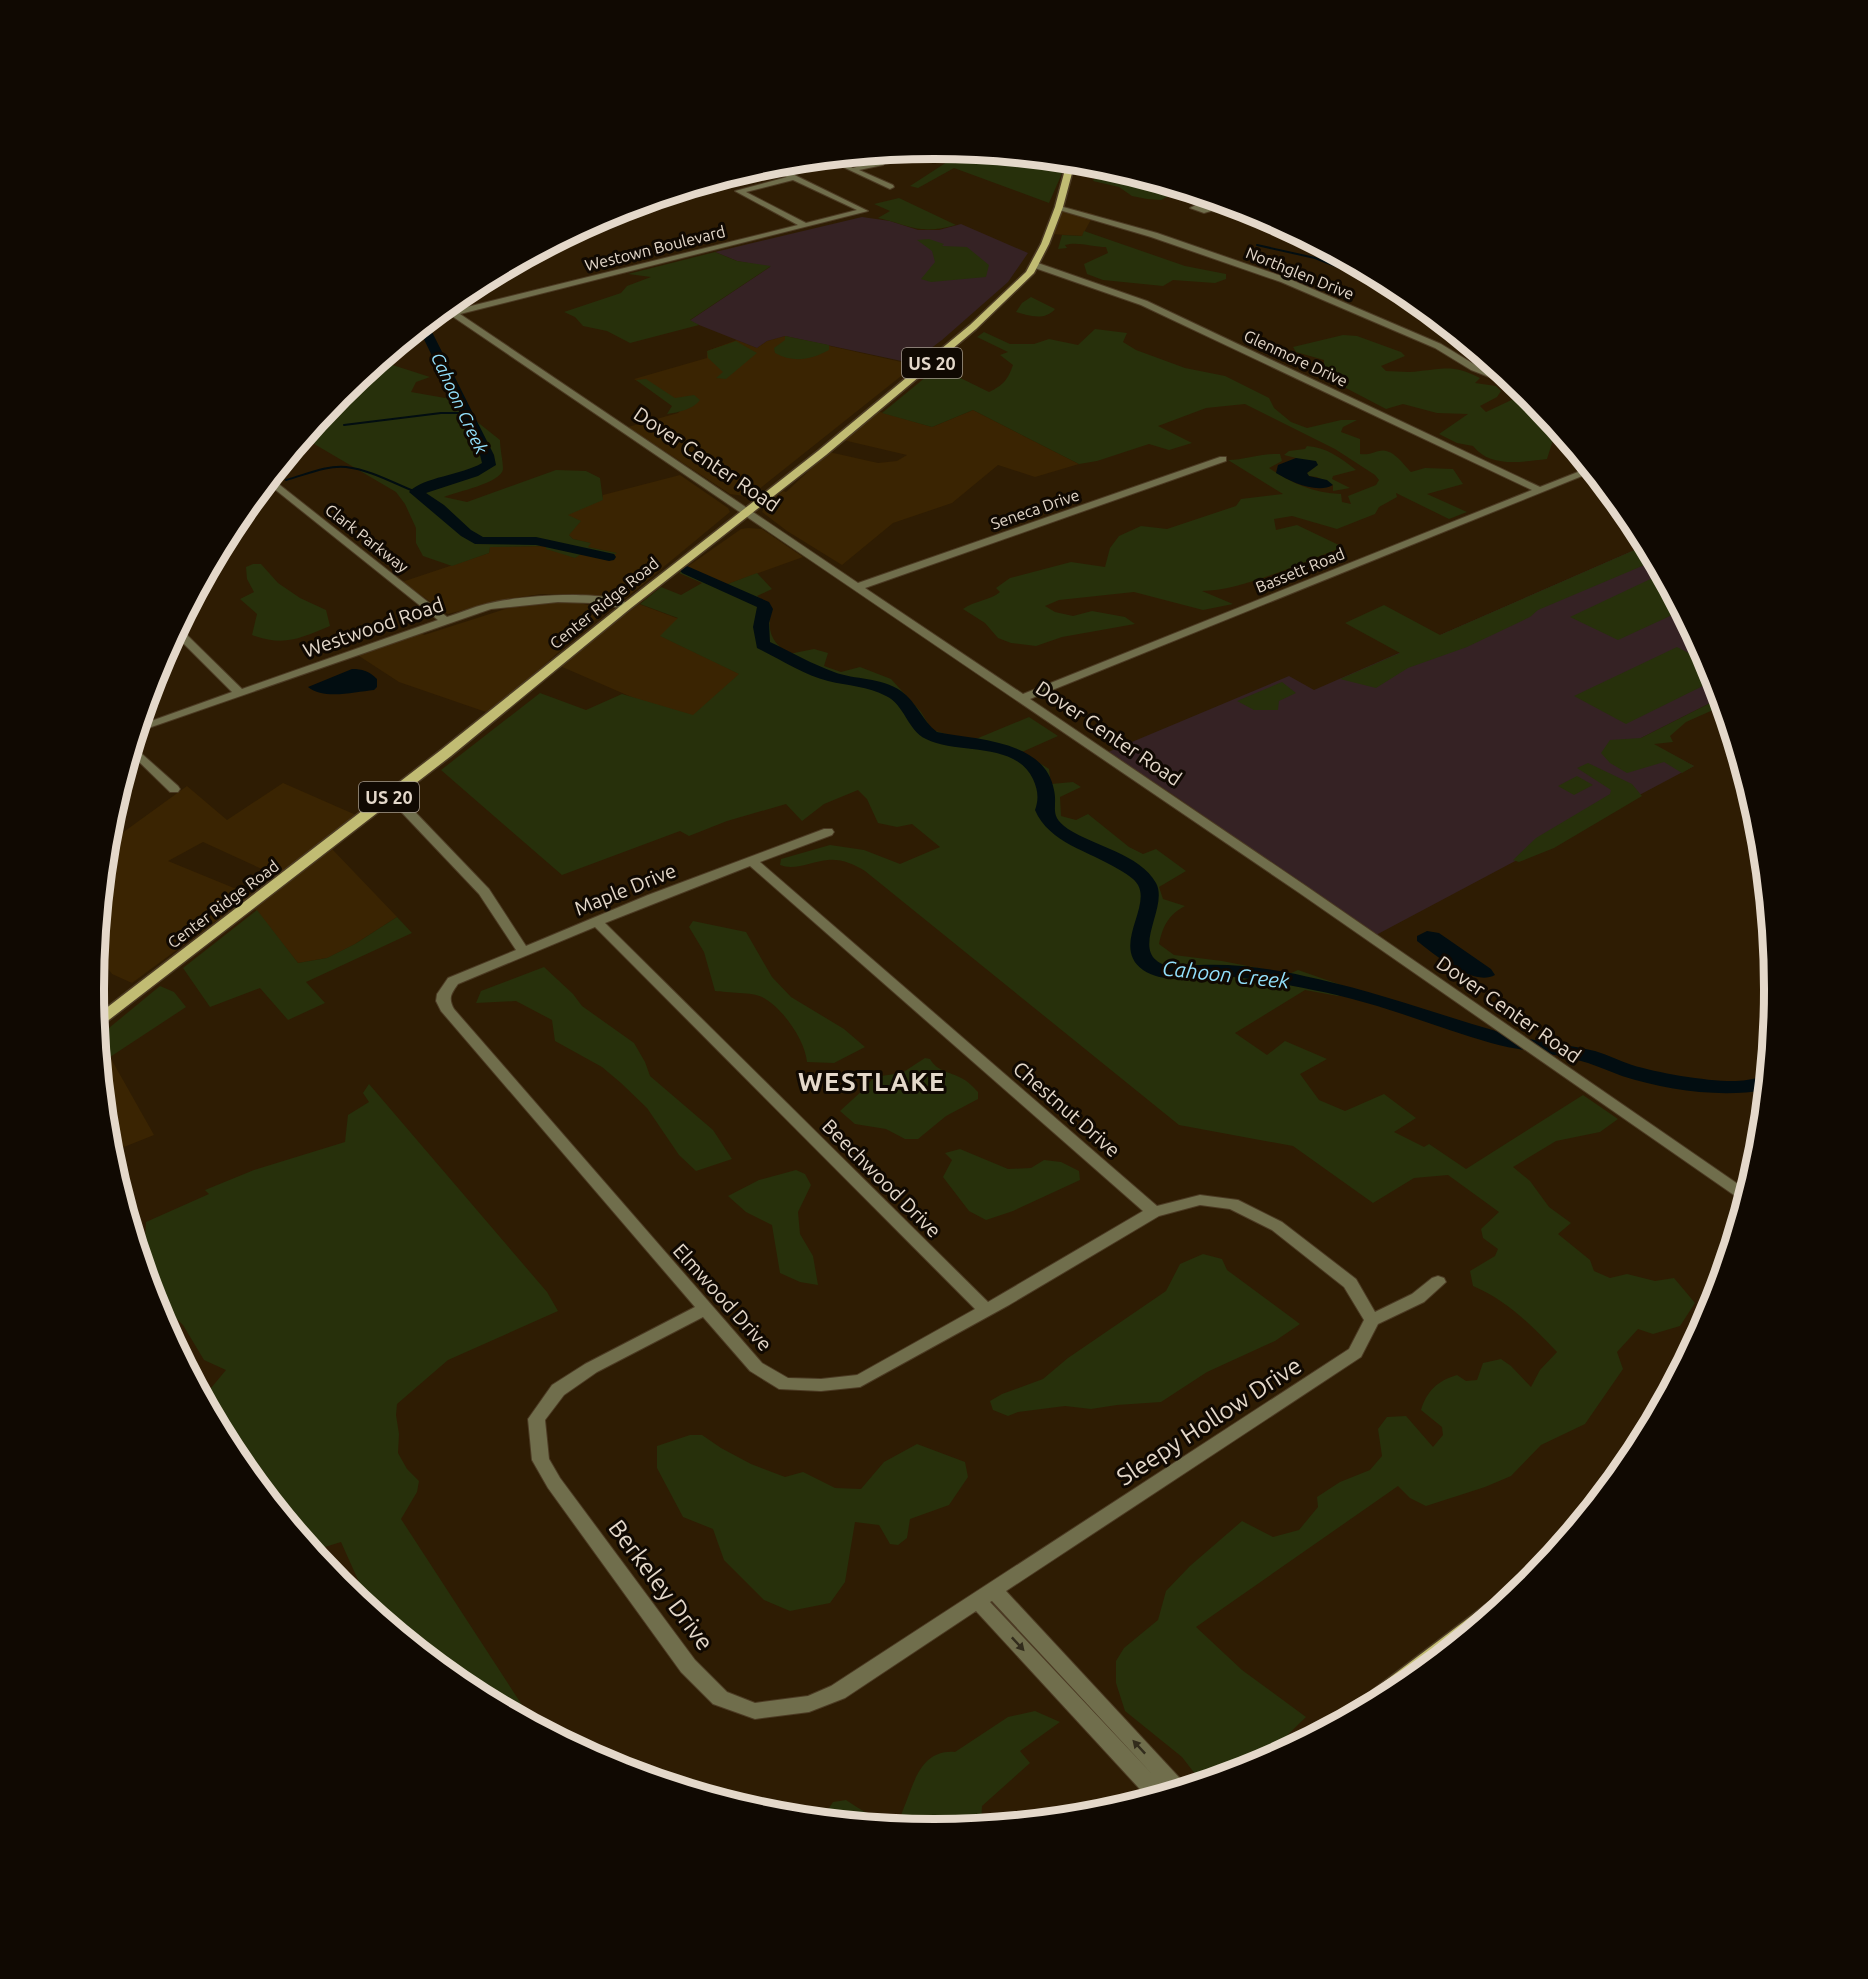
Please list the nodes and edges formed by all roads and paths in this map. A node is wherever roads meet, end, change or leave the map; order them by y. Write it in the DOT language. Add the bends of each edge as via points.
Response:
graph roads {
  1 [pos="882,161"];
  2 [pos="841,165"];
  3 [pos="852,170"];
  4 [pos="1069,170"];
  5 [pos="785,173"];
  6 [pos="795,177"];
  7 [pos="890,187"];
  8 [pos="1059,207"];
  9 [pos="1211,209"];
  10 [pos="1219,210"];
  11 [pos="805,226"];
  12 [pos="1035,265"];
  13 [pos="461,307"];
  14 [pos="454,313"];
  15 [pos="1494,377"];
  16 [pos="1223,459"];
  17 [pos="1584,473"];
  18 [pos="275,485"];
  19 [pos="1540,490"];
  20 [pos="748,511"];
  21 [pos="857,587"];
  22 [pos="627,606"];
  23 [pos="445,621"];
  24 [pos="183,636"];
  25 [pos="239,693"];
  26 [pos="1021,699"];
  27 [pos="147,726"];
  28 [pos="138,755"];
  29 [pos="174,789"];
  30 [pos="392,795"];
  31 [pos="828,831"];
  32 [pos="752,861"];
  33 [pos="597,922"];
  34 [pos="522,950"];
  35 [pos="444,994"];
  36 [pos="104,1016"];
  37 [pos="1739,1192"];
  38 [pos="1154,1212"];
  39 [pos="1438,1282"];
  40 [pos="704,1309"];
  41 [pos="986,1310"];
  42 [pos="1372,1320"];
  43 [pos="986,1596"];
  44 [pos="1173,1784"];
  45 [pos="1154,1790"];
  1 -- 3 [label="street"];
  2 -- 3 [label="street"];
  3 -- 7 [label="street"];
  4 -- 8 [label="main road, Center Ridge Road / US 20"];
  5 -- 6 [label="street"];
  6 -- 11 [label="street" via="740,191"];
  6 -- 11 [label="street, Westown Boulevard" via="864,211"];
  8 -- 12 [label="main road, Center Ridge Road / US 20"];
  8 -- 15 [label="street, Northglen Drive" via="1284,280 1438,346"];
  9 -- 10 [label="street"];
  11 -- 13 [label="street, Westown Boulevard"];
  12 -- 19 [label="street, Glenmore Drive" via="1144,303"];
  12 -- 20 [label="main road, Center Ridge Road / US 20" via="1020,285 929,366"];
  14 -- 20 [label="street, Dover Center Road"];
  16 -- 21 [label="street, Seneca Drive"];
  17 -- 19 [label="street, Bassett Road"];
  18 -- 23 [label="street, Clark Parkway"];
  19 -- 26 [label="street, Bassett Road"];
  20 -- 21 [label="street, Dover Center Road"];
  20 -- 22 [label="main road, Center Ridge Road / US 20"];
  21 -- 26 [label="street, Dover Center Road"];
  22 -- 23 [label="street, Westwood Road" via="576,597 535,598 489,606"];
  22 -- 30 [label="main road, Center Ridge Road / US 20"];
  23 -- 25 [label="street, Westwood Road"];
  24 -- 25 [label="street"];
  25 -- 27 [label="street, Westwood Road"];
  26 -- 37 [label="street, Dover Center Road"];
  28 -- 29 [label="street"];
  30 -- 34 [label="street" via="484,892"];
  30 -- 36 [label="main road, Center Ridge Road / US 20"];
  31 -- 32 [label="street, Maple Drive"];
  32 -- 33 [label="street, Maple Drive"];
  32 -- 38 [label="street, Chestnut Drive"];
  33 -- 34 [label="street, Maple Drive"];
  33 -- 41 [label="street, Beechwood Drive"];
  34 -- 35 [label="street, Maple Drive" via="453,981"];
  35 -- 40 [label="street, Elmwood Drive" via="448,1011"];
  38 -- 41 [label="street, Elmwood Drive"];
  38 -- 42 [label="street" via="1200,1200 1233,1204 1277,1226 1350,1283"];
  39 -- 42 [label="street" via="1418,1298"];
  40 -- 41 [label="street, Elmwood Drive" via="756,1368 785,1384 821,1385 860,1381"];
  40 -- 43 [label="street, Berkeley Drive" via="558,1390 536,1419 541,1460 554,1483 688,1666 720,1698 755,1711 808,1704 838,1692"];
  42 -- 43 [label="street, Sleepy Hollow Drive" via="1355,1353"];
  44 -- 43 [label="street, one-way"];
  43 -- 45 [label="street, one-way"];
}
